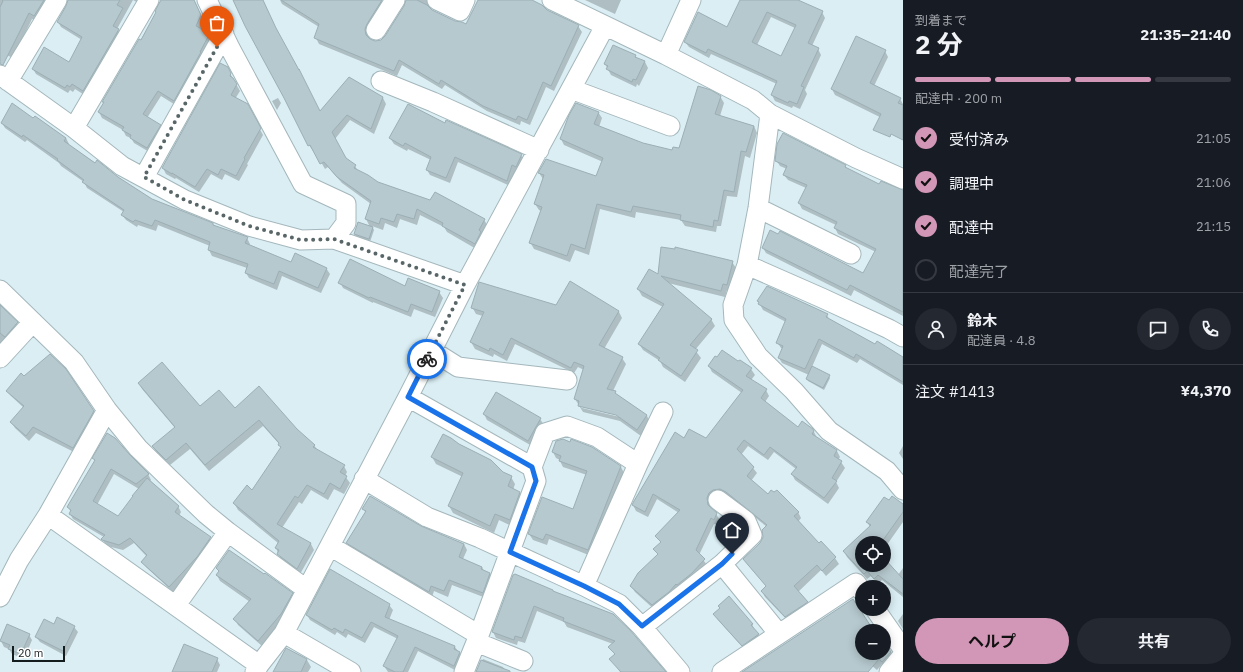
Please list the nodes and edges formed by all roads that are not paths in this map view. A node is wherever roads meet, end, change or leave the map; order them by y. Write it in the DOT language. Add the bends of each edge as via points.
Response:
graph roads {
  1 [pos="57,0"];
  2 [pos="150,0"];
  3 [pos="207,0"];
  4 [pos="396,0"];
  5 [pos="437,0"];
  6 [pos="466,0"];
  7 [pos="552,0"];
  8 [pos="691,0"];
  9 [pos="605,26"];
  10 [pos="376,30"];
  11 [pos="224,34"];
  12 [pos="666,55"];
  13 [pos="4,78"];
  14 [pos="381,81"];
  15 [pos="571,89"];
  16 [pos="770,114"];
  17 [pos="670,126"];
  18 [pos="74,128"];
  19 [pos="538,150"];
  20 [pos="144,177"];
  21 [pos="903,179"];
  22 [pos="758,208"];
  23 [pos="334,239"];
  24 [pos="851,254"];
  25 [pos="747,265"];
  26 [pos="465,285"];
  27 [pos="0,290"];
  28 [pos="33,322"];
  29 [pos="903,337"];
  30 [pos="432,350"];
  31 [pos="0,358"];
  32 [pos="567,380"];
  33 [pos="408,397"];
  34 [pos="107,410"];
  35 [pos="663,412"];
  36 [pos="638,464"];
  37 [pos="532,467"];
  38 [pos="364,479"];
  39 [pos="903,490"];
  40 [pos="718,500"];
  41 [pos="48,515"];
  42 [pos="228,532"];
  43 [pos="330,546"];
  44 [pos="510,552"];
  45 [pos="722,564"];
  46 [pos="855,584"];
  47 [pos="584,586"];
  48 [pos="306,589"];
  49 [pos="0,597"];
  50 [pos="176,605"];
  51 [pos="880,616"];
  52 [pos="642,626"];
  53 [pos="284,633"];
  54 [pos="779,634"];
  55 [pos="477,638"];
  56 [pos="903,649"];
  57 [pos="903,656"];
  58 [pos="523,661"];
  59 [pos="257,668"];
  60 [pos="351,672"];
  61 [pos="464,672"];
  62 [pos="680,672"];
  63 [pos="722,672"];
  64 [pos="890,672"];
  1 -- 13 [label="street"];
  2 -- 18 [label="street"];
  3 -- 11 [label="street"];
  4 -- 10 [label="street"];
  5 -- 6 [label="street" via="460,11"];
  7 -- 9 [label="street"];
  8 -- 12 [label="street"];
  9 -- 12 [label="street"];
  9 -- 15 [label="street"];
  11 -- 20 [label="street"];
  11 -- 23 [label="street" via="303,184 346,204 346,223"];
  12 -- 16 [label="street" via="753,100"];
  13 -- 18 [label="street"];
  14 -- 19 [label="street"];
  15 -- 17 [label="street"];
  15 -- 19 [label="street"];
  16 -- 21 [label="street"];
  16 -- 22 [label="street"];
  18 -- 20 [label="street" via="122,166"];
  19 -- 26 [label="street"];
  20 -- 23 [label="street" via="185,200 249,226 301,240"];
  22 -- 24 [label="street"];
  22 -- 25 [label="street"];
  23 -- 26 [label="street"];
  25 -- 29 [label="street"];
  25 -- 39 [label="street" via="733,305 734,320 758,356 794,390 829,431 887,471"];
  26 -- 30 [label="street"];
  27 -- 28 [label="street"];
  28 -- 31 [label="street"];
  28 -- 34 [label="street" via="74,362"];
  30 -- 32 [label="street" via="458,367"];
  30 -- 33 [label="street"];
  33 -- 37 [label="street"];
  33 -- 38 [label="street"];
  34 -- 41 [label="street"];
  34 -- 42 [label="street" via="138,448"];
  35 -- 36 [label="street"];
  36 -- 37 [label="street" via="597,437 567,426 545,433"];
  36 -- 47 [label="street"];
  37 -- 44 [label="street" via="536,481"];
  38 -- 43 [label="street"];
  38 -- 44 [label="street" via="427,518"];
  40 -- 45 [label="street" via="746,521 752,535"];
  41 -- 49 [label="street" via="19,560"];
  41 -- 50 [label="street"];
  42 -- 48 [label="street"];
  42 -- 50 [label="street"];
  43 -- 48 [label="street"];
  43 -- 55 [label="street"];
  44 -- 47 [label="street"];
  44 -- 55 [label="street"];
  45 -- 52 [label="street"];
  45 -- 54 [label="street"];
  46 -- 54 [label="street"];
  47 -- 52 [label="street" via="619,604"];
  48 -- 53 [label="street"];
  50 -- 59 [label="street"];
  51 -- 56 [label="street"];
  52 -- 62 [label="street"];
  53 -- 59 [label="street"];
  53 -- 60 [label="street"];
  54 -- 63 [label="street"];
  55 -- 58 [label="street"];
  55 -- 61 [label="street"];
  57 -- 64 [label="street"];
}
